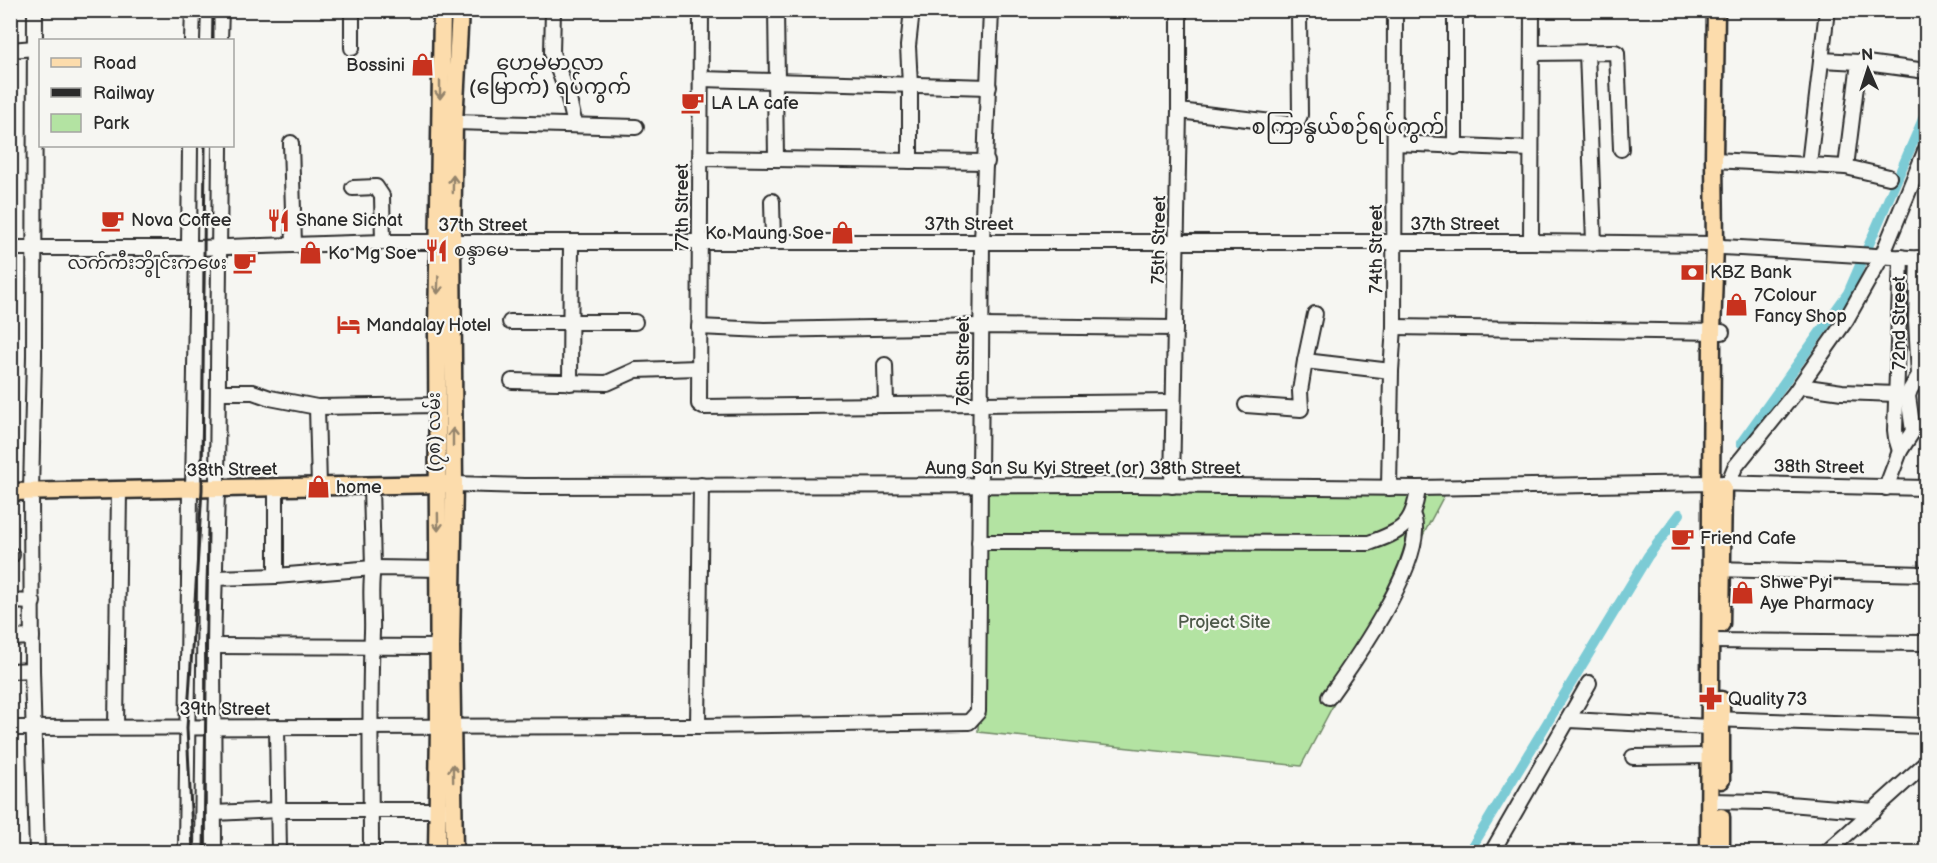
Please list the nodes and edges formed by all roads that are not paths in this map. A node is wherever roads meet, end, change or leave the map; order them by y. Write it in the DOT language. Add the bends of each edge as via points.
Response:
graph roads {
  1 [pos="35,10"];
  2 [pos="193,10"];
  3 [pos="220,10"];
  4 [pos="352,10"];
  5 [pos="442,10"];
  6 [pos="460,10"];
  7 [pos="553,10"];
  8 [pos="701,10"];
  9 [pos="776,10"];
  10 [pos="912,10"];
  11 [pos="992,10"];
  12 [pos="1179,10"];
  13 [pos="1299,10"];
  14 [pos="1395,10"];
  15 [pos="1455,10"];
  16 [pos="1532,10"];
  17 [pos="1716,10"];
  18 [pos="1727,10"];
  19 [pos="1827,10"];
  20 [pos="192,39"];
  21 [pos="220,39"];
  22 [pos="352,48"];
  23 [pos="10,50"];
  24 [pos="37,50"];
  25 [pos="1587,52"];
  26 [pos="1532,53"];
  27 [pos="1821,60"];
  28 [pos="1859,62"];
  29 [pos="1926,71"];
  30 [pos="700,79"];
  31 [pos="776,81"];
  32 [pos="910,85"];
  33 [pos="989,87"];
  34 [pos="1179,111"];
  35 [pos="454,122"];
  36 [pos="575,125"];
  37 [pos="636,127"];
  38 [pos="291,143"];
  39 [pos="1395,143"];
  40 [pos="190,147"];
  41 [pos="220,147"];
  42 [pos="1455,147"];
  43 [pos="1531,149"];
  44 [pos="1621,149"];
  45 [pos="1926,149"];
  46 [pos="700,158"];
  47 [pos="776,159"];
  48 [pos="1719,160"];
  49 [pos="910,161"];
  50 [pos="987,162"];
  51 [pos="1809,164"];
  52 [pos="1846,167"];
  53 [pos="1889,177"];
  54 [pos="1921,179"];
  55 [pos="354,188"];
  56 [pos="772,201"];
  57 [pos="383,242"];
  58 [pos="446,242"];
  59 [pos="700,242"];
  60 [pos="773,242"];
  61 [pos="982,242"];
  62 [pos="1177,242"];
  63 [pos="1531,242"];
  64 [pos="1594,242"];
  65 [pos="571,243"];
  66 [pos="1394,243"];
  67 [pos="294,245"];
  68 [pos="1719,246"];
  69 [pos="219,247"];
  70 [pos="10,248"];
  71 [pos="35,248"];
  72 [pos="193,248"];
  73 [pos="1878,256"];
  74 [pos="1901,257"];
  75 [pos="1922,258"];
  76 [pos="1315,314"];
  77 [pos="1921,321"];
  78 [pos="510,322"];
  79 [pos="570,322"];
  80 [pos="635,322"];
  81 [pos="981,326"];
  82 [pos="699,327"];
  83 [pos="1394,327"];
  84 [pos="1175,328"];
  85 [pos="1717,333"];
  86 [pos="1922,347"];
  87 [pos="1305,361"];
  88 [pos="885,365"];
  89 [pos="698,368"];
  90 [pos="1391,370"];
  91 [pos="512,381"];
  92 [pos="570,383"];
  93 [pos="1800,386"];
  94 [pos="218,392"];
  95 [pos="1896,394"];
  96 [pos="1173,402"];
  97 [pos="982,403"];
  98 [pos="886,404"];
  99 [pos="437,405"];
  100 [pos="1246,405"];
  101 [pos="317,407"];
  102 [pos="1920,431"];
  103 [pos="1900,450"];
  104 [pos="1721,483"];
  105 [pos="446,484"];
  106 [pos="701,485"];
  107 [pos="981,485"];
  108 [pos="371,486"];
  109 [pos="1172,486"];
  110 [pos="319,487"];
  111 [pos="276,488"];
  112 [pos="1389,488"];
  113 [pos="1418,488"];
  114 [pos="1886,488"];
  115 [pos="1926,488"];
  116 [pos="218,489"];
  117 [pos="192,490"];
  118 [pos="118,491"];
  119 [pos="10,492"];
  120 [pos="31,492"];
  121 [pos="1412,514"];
  122 [pos="979,542"];
  123 [pos="373,568"];
  124 [pos="445,569"];
  125 [pos="1716,570"];
  126 [pos="1926,574"];
  127 [pos="276,576"];
  128 [pos="215,578"];
  129 [pos="10,601"];
  130 [pos="33,602"];
  131 [pos="32,637"];
  132 [pos="10,638"];
  133 [pos="1715,641"];
  134 [pos="1926,643"];
  135 [pos="213,646"];
  136 [pos="370,646"];
  137 [pos="445,647"];
  138 [pos="32,670"];
  139 [pos="10,671"];
  140 [pos="1589,682"];
  141 [pos="1329,697"];
  142 [pos="978,712"];
  143 [pos="1569,720"];
  144 [pos="1714,721"];
  145 [pos="369,726"];
  146 [pos="698,726"];
  147 [pos="1926,726"];
  148 [pos="116,727"];
  149 [pos="277,727"];
  150 [pos="446,727"];
  151 [pos="10,728"];
  152 [pos="34,728"];
  153 [pos="187,728"];
  154 [pos="214,728"];
  155 [pos="1710,756"];
  156 [pos="1633,757"];
  157 [pos="1926,763"];
  158 [pos="1715,801"];
  159 [pos="279,810"];
  160 [pos="371,810"];
  161 [pos="446,810"];
  162 [pos="1874,811"];
  163 [pos="214,813"];
  164 [pos="1713,841"];
  165 [pos="37,852"];
  166 [pos="186,852"];
  167 [pos="214,852"];
  168 [pos="279,852"];
  169 [pos="371,852"];
  170 [pos="437,852"];
  171 [pos="454,852"];
  172 [pos="1492,852"];
  173 [pos="1721,852"];
  174 [pos="1827,852"];
  1 -- 24 [label="street"];
  2 -- 20 [label="street"];
  3 -- 21 [label="street"];
  4 -- 22 [label="street"];
  5 -- 58 [label="main road, (၇၈) လမ်း, one-way" via="440,86"];
  6 -- 35 [label="main road, (၇၈) လမ်း"];
  7 -- 36 [label="street" via="552,53"];
  8 -- 30 [label="street, 77th Street"];
  9 -- 31 [label="street"];
  10 -- 32 [label="street" via="908,46"];
  11 -- 33 [label="street, 76th Street"];
  12 -- 34 [label="street, 75th Street"];
  13 -- 34 [label="street" via="1297,122"];
  14 -- 39 [label="street, 74th Street"];
  15 -- 42 [label="street"];
  16 -- 26 [label="street"];
  17 -- 48 [label="main road"];
  18 -- 48 [label="main road"];
  19 -- 27 [label="street"];
  23 -- 24 [label="street"];
  24 -- 71 [label="street"];
  25 -- 26 [label="street"];
  25 -- 44 [label="street" via="1615,52 1618,56"];
  25 -- 64 [label="street"];
  26 -- 43 [label="street"];
  27 -- 28 [label="street"];
  27 -- 51 [label="street"];
  28 -- 29 [label="street"];
  28 -- 52 [label="street"];
  30 -- 31 [label="street"];
  30 -- 46 [label="street, 77th Street"];
  31 -- 32 [label="street"];
  31 -- 47 [label="street"];
  32 -- 33 [label="street"];
  32 -- 49 [label="street"];
  33 -- 50 [label="street, 76th Street"];
  34 -- 62 [label="street, 75th Street"];
  35 -- 36 [label="street"];
  58 -- 35 [label="main road, (၇၈) လမ်း, one-way"];
  36 -- 37 [label="street"];
  38 -- 67 [label="street"];
  39 -- 42 [label="street"];
  39 -- 66 [label="street, 74th Street"];
  40 -- 72 [label="street"];
  41 -- 69 [label="street"];
  42 -- 43 [label="street"];
  43 -- 63 [label="street"];
  45 -- 54 [label="street"];
  46 -- 47 [label="street"];
  46 -- 59 [label="street, 77th Street"];
  47 -- 49 [label="street"];
  48 -- 51 [label="street"];
  48 -- 68 [label="main road"];
  49 -- 50 [label="street"];
  50 -- 61 [label="street, 76th Street"];
  51 -- 52 [label="street"];
  52 -- 53 [label="street"];
  54 -- 73 [label="street"];
  55 -- 57 [label="street" via="379,190"];
  56 -- 60 [label="street"];
  57 -- 58 [label="street, 37th Street"];
  57 -- 67 [label="street, 37th Street"];
  58 -- 65 [label="street, 37th Street"];
  58 -- 99 [label="main road, (၇၈) လမ်း, one-way" via="436,333"];
  105 -- 58 [label="main road, (၇၈) လမ်း, one-way"];
  59 -- 60 [label="street, 37th Street"];
  59 -- 65 [label="street, 37th Street"];
  59 -- 82 [label="street, 77th Street"];
  60 -- 61 [label="street, 37th Street"];
  61 -- 62 [label="street, 37th Street"];
  61 -- 81 [label="street, 76th Street"];
  62 -- 66 [label="street, 37th Street"];
  62 -- 84 [label="street, 75th Street"];
  63 -- 64 [label="street, 37th Street"];
  63 -- 66 [label="street, 37th Street"];
  64 -- 68 [label="street, 37th Street"];
  65 -- 79 [label="street"];
  66 -- 83 [label="street, 74th Street"];
  67 -- 69 [label="street, 37th Street"];
  68 -- 73 [label="street, 37th Street"];
  68 -- 85 [label="main road"];
  69 -- 72 [label="street, 37th Street"];
  69 -- 94 [label="street"];
  70 -- 71 [label="street, 37th Street"];
  71 -- 72 [label="street, 37th Street"];
  71 -- 120 [label="street"];
  72 -- 117 [label="street"];
  73 -- 74 [label="street, 37th Street"];
  73 -- 93 [label="street" via="1846,320"];
  74 -- 75 [label="street, 37th Street"];
  74 -- 95 [label="street"];
  75 -- 77 [label="street, 72nd Street"];
  76 -- 87 [label="street"];
  77 -- 86 [label="street, 72nd Street"];
  78 -- 79 [label="street"];
  79 -- 80 [label="street"];
  79 -- 92 [label="street"];
  81 -- 82 [label="street" via="764,330"];
  81 -- 84 [label="street"];
  81 -- 97 [label="street, 76th Street"];
  82 -- 89 [label="street, 77th Street"];
  83 -- 85 [label="street"];
  83 -- 90 [label="street, 74th Street"];
  84 -- 96 [label="street, 75th Street"];
  85 -- 104 [label="main road"];
  86 -- 102 [label="street, 72nd Street" via="1919,375 1908,396"];
  87 -- 90 [label="street"];
  87 -- 100 [label="street" via="1301,409"];
  88 -- 98 [label="street"];
  89 -- 92 [label="street" via="644,369 607,383"];
  89 -- 98 [label="street, 77th Street" via="699,404 704,407"];
  90 -- 112 [label="street, 74th Street"];
  91 -- 92 [label="street"];
  93 -- 95 [label="street" via="1842,393"];
  93 -- 104 [label="street"];
  94 -- 101 [label="street" via="253,392"];
  94 -- 116 [label="street"];
  95 -- 103 [label="street" via="1896,438"];
  96 -- 97 [label="street"];
  96 -- 109 [label="street, 75th Street"];
  97 -- 98 [label="street"];
  97 -- 107 [label="street, 76th Street"];
  99 -- 101 [label="street"];
  99 -- 105 [label="main road, (၇၈) လမ်း"];
  101 -- 110 [label="street"];
  102 -- 103 [label="street, 72nd Street"];
  103 -- 114 [label="street, 72nd Street"];
  104 -- 113 [label="street, Aung San Su Kyi Street (or) 38th Street"];
  104 -- 114 [label="street, 38th Street"];
  104 -- 125 [label="main road"];
  105 -- 106 [label="street, Aung San Su Kyi Street (or) 38th Street"];
  105 -- 108 [label="main road, 38th Street"];
  105 -- 124 [label="main road, (၇၈) လမ်း"];
  106 -- 107 [label="street, Aung San Su Kyi Street (or) 38th Street"];
  106 -- 146 [label="street"];
  107 -- 109 [label="street, Aung San Su Kyi Street (or) 38th Street"];
  107 -- 122 [label="street, 76th Street"];
  108 -- 110 [label="main road, 38th Street"];
  108 -- 123 [label="street"];
  109 -- 112 [label="street, Aung San Su Kyi Street (or) 38th Street"];
  110 -- 111 [label="main road, 38th Street"];
  111 -- 116 [label="main road, 38th Street"];
  111 -- 127 [label="street"];
  112 -- 113 [label="street, Aung San Su Kyi Street (or) 38th Street"];
  113 -- 121 [label="street"];
  114 -- 115 [label="street, 38th Street"];
  116 -- 117 [label="main road, 38th Street"];
  116 -- 128 [label="street"];
  117 -- 118 [label="main road, 38th Street"];
  117 -- 153 [label="street"];
  118 -- 120 [label="main road, 38th Street"];
  118 -- 148 [label="street"];
  119 -- 120 [label="main road, 38th Street"];
  120 -- 130 [label="street"];
  121 -- 122 [label="street" via="1406,525 1369,543"];
  121 -- 141 [label="street" via="1416,521 1412,546 1400,582 1371,636"];
  122 -- 142 [label="street, 76th Street"];
  123 -- 124 [label="street"];
  123 -- 127 [label="street"];
  123 -- 136 [label="street"];
  124 -- 137 [label="main road, (၇၈) လမ်း"];
  125 -- 126 [label="street"];
  125 -- 133 [label="main road"];
  127 -- 128 [label="street"];
  128 -- 135 [label="street"];
  129 -- 130 [label="street"];
  130 -- 131 [label="street"];
  131 -- 132 [label="street"];
  131 -- 138 [label="street"];
  133 -- 134 [label="street"];
  133 -- 144 [label="main road"];
  135 -- 136 [label="street"];
  135 -- 154 [label="street"];
  136 -- 137 [label="street"];
  136 -- 145 [label="street"];
  137 -- 150 [label="main road, (၇၈) လမ်း"];
  138 -- 139 [label="street"];
  138 -- 152 [label="street"];
  140 -- 143 [label="street"];
  142 -- 146 [label="street, 39th Street" via="969,722"];
  143 -- 144 [label="street"];
  143 -- 172 [label="street"];
  144 -- 147 [label="street"];
  144 -- 155 [label="main road"];
  144 -- 158 [label="main road"];
  145 -- 149 [label="street, 39th Street"];
  145 -- 150 [label="street, 39th Street"];
  145 -- 160 [label="street"];
  146 -- 150 [label="street, 39th Street"];
  148 -- 152 [label="street, 39th Street"];
  148 -- 153 [label="street, 39th Street"];
  149 -- 154 [label="street, 39th Street"];
  149 -- 159 [label="street"];
  150 -- 161 [label="main road, (၇၈) လမ်း"];
  151 -- 152 [label="street, 39th Street"];
  152 -- 165 [label="street"];
  153 -- 154 [label="street, 39th Street"];
  153 -- 166 [label="street"];
  154 -- 163 [label="street"];
  155 -- 156 [label="street"];
  155 -- 158 [label="main road"];
  157 -- 162 [label="street"];
  158 -- 162 [label="street"];
  158 -- 164 [label="main road"];
  159 -- 160 [label="street"];
  159 -- 163 [label="street"];
  159 -- 168 [label="street"];
  160 -- 161 [label="street"];
  160 -- 169 [label="street"];
  161 -- 170 [label="main road, (၇၈) လမ်း"];
  161 -- 171 [label="main road, (၇၈) လမ်း"];
  162 -- 174 [label="street"];
  163 -- 167 [label="street"];
  164 -- 173 [label="main road"];
}
